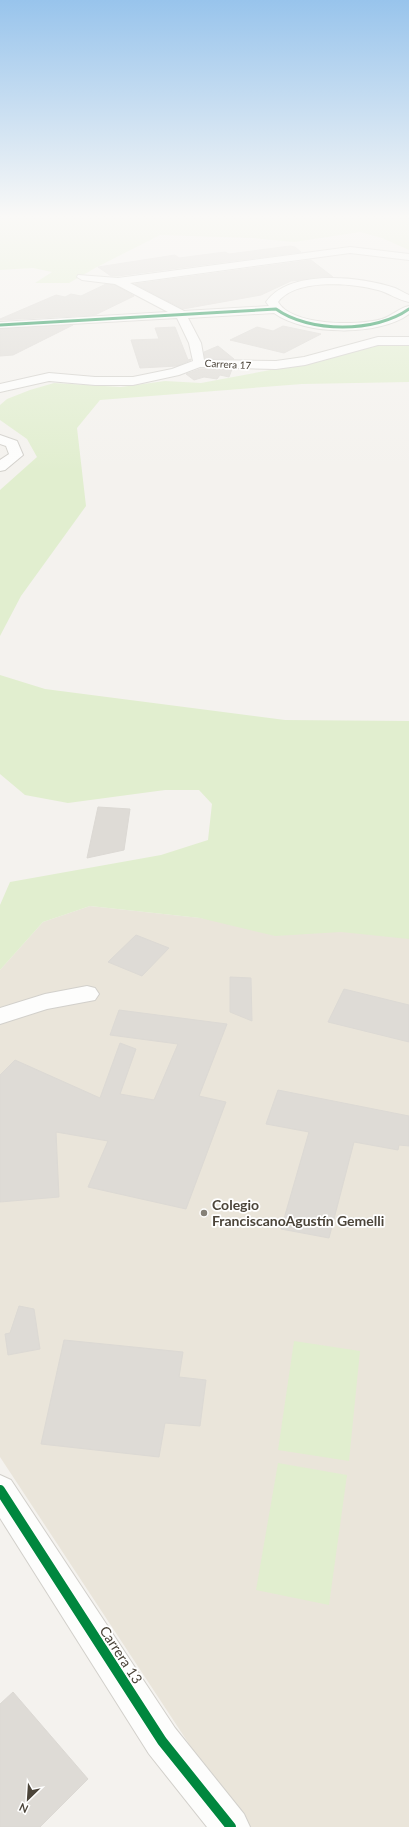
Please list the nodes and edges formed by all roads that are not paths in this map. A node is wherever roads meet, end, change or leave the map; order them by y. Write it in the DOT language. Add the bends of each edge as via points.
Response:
graph roads {
  1 [pos="157,301"];
  2 [pos="273,301"];
  3 [pos="409,303"];
  4 [pos="276,310"];
  5 [pos="181,314"];
  6 [pos="0,325"];
  7 [pos="409,341"];
  8 [pos="199,363"];
  9 [pos="0,388"];
  10 [pos="0,439"];
  11 [pos="0,466"];
  12 [pos="87,994"];
  13 [pos="0,1016"];
  14 [pos="0,1490"];
  15 [pos="231,1827"];
  1 -- 5 [label="street"];
  2 -- 4 [label="street"];
  3 -- 4 [label="street" via="403,316 382,323 352,326 318,324 289,317"];
  4 -- 5 [label="street"];
  5 -- 6 [label="street"];
  5 -- 8 [label="street" via="195,343"];
  7 -- 8 [label="street, Carrera 17" via="378,341 305,361 276,365"];
  8 -- 9 [label="street, Carrera 17" via="176,372 133,381 50,377"];
  10 -- 11 [label="street" via="12,444 16,455"];
  12 -- 13 [label="street" via="45,1002"];
  14 -- 15 [label="street, Carrera 13" via="162,1741"];
}
